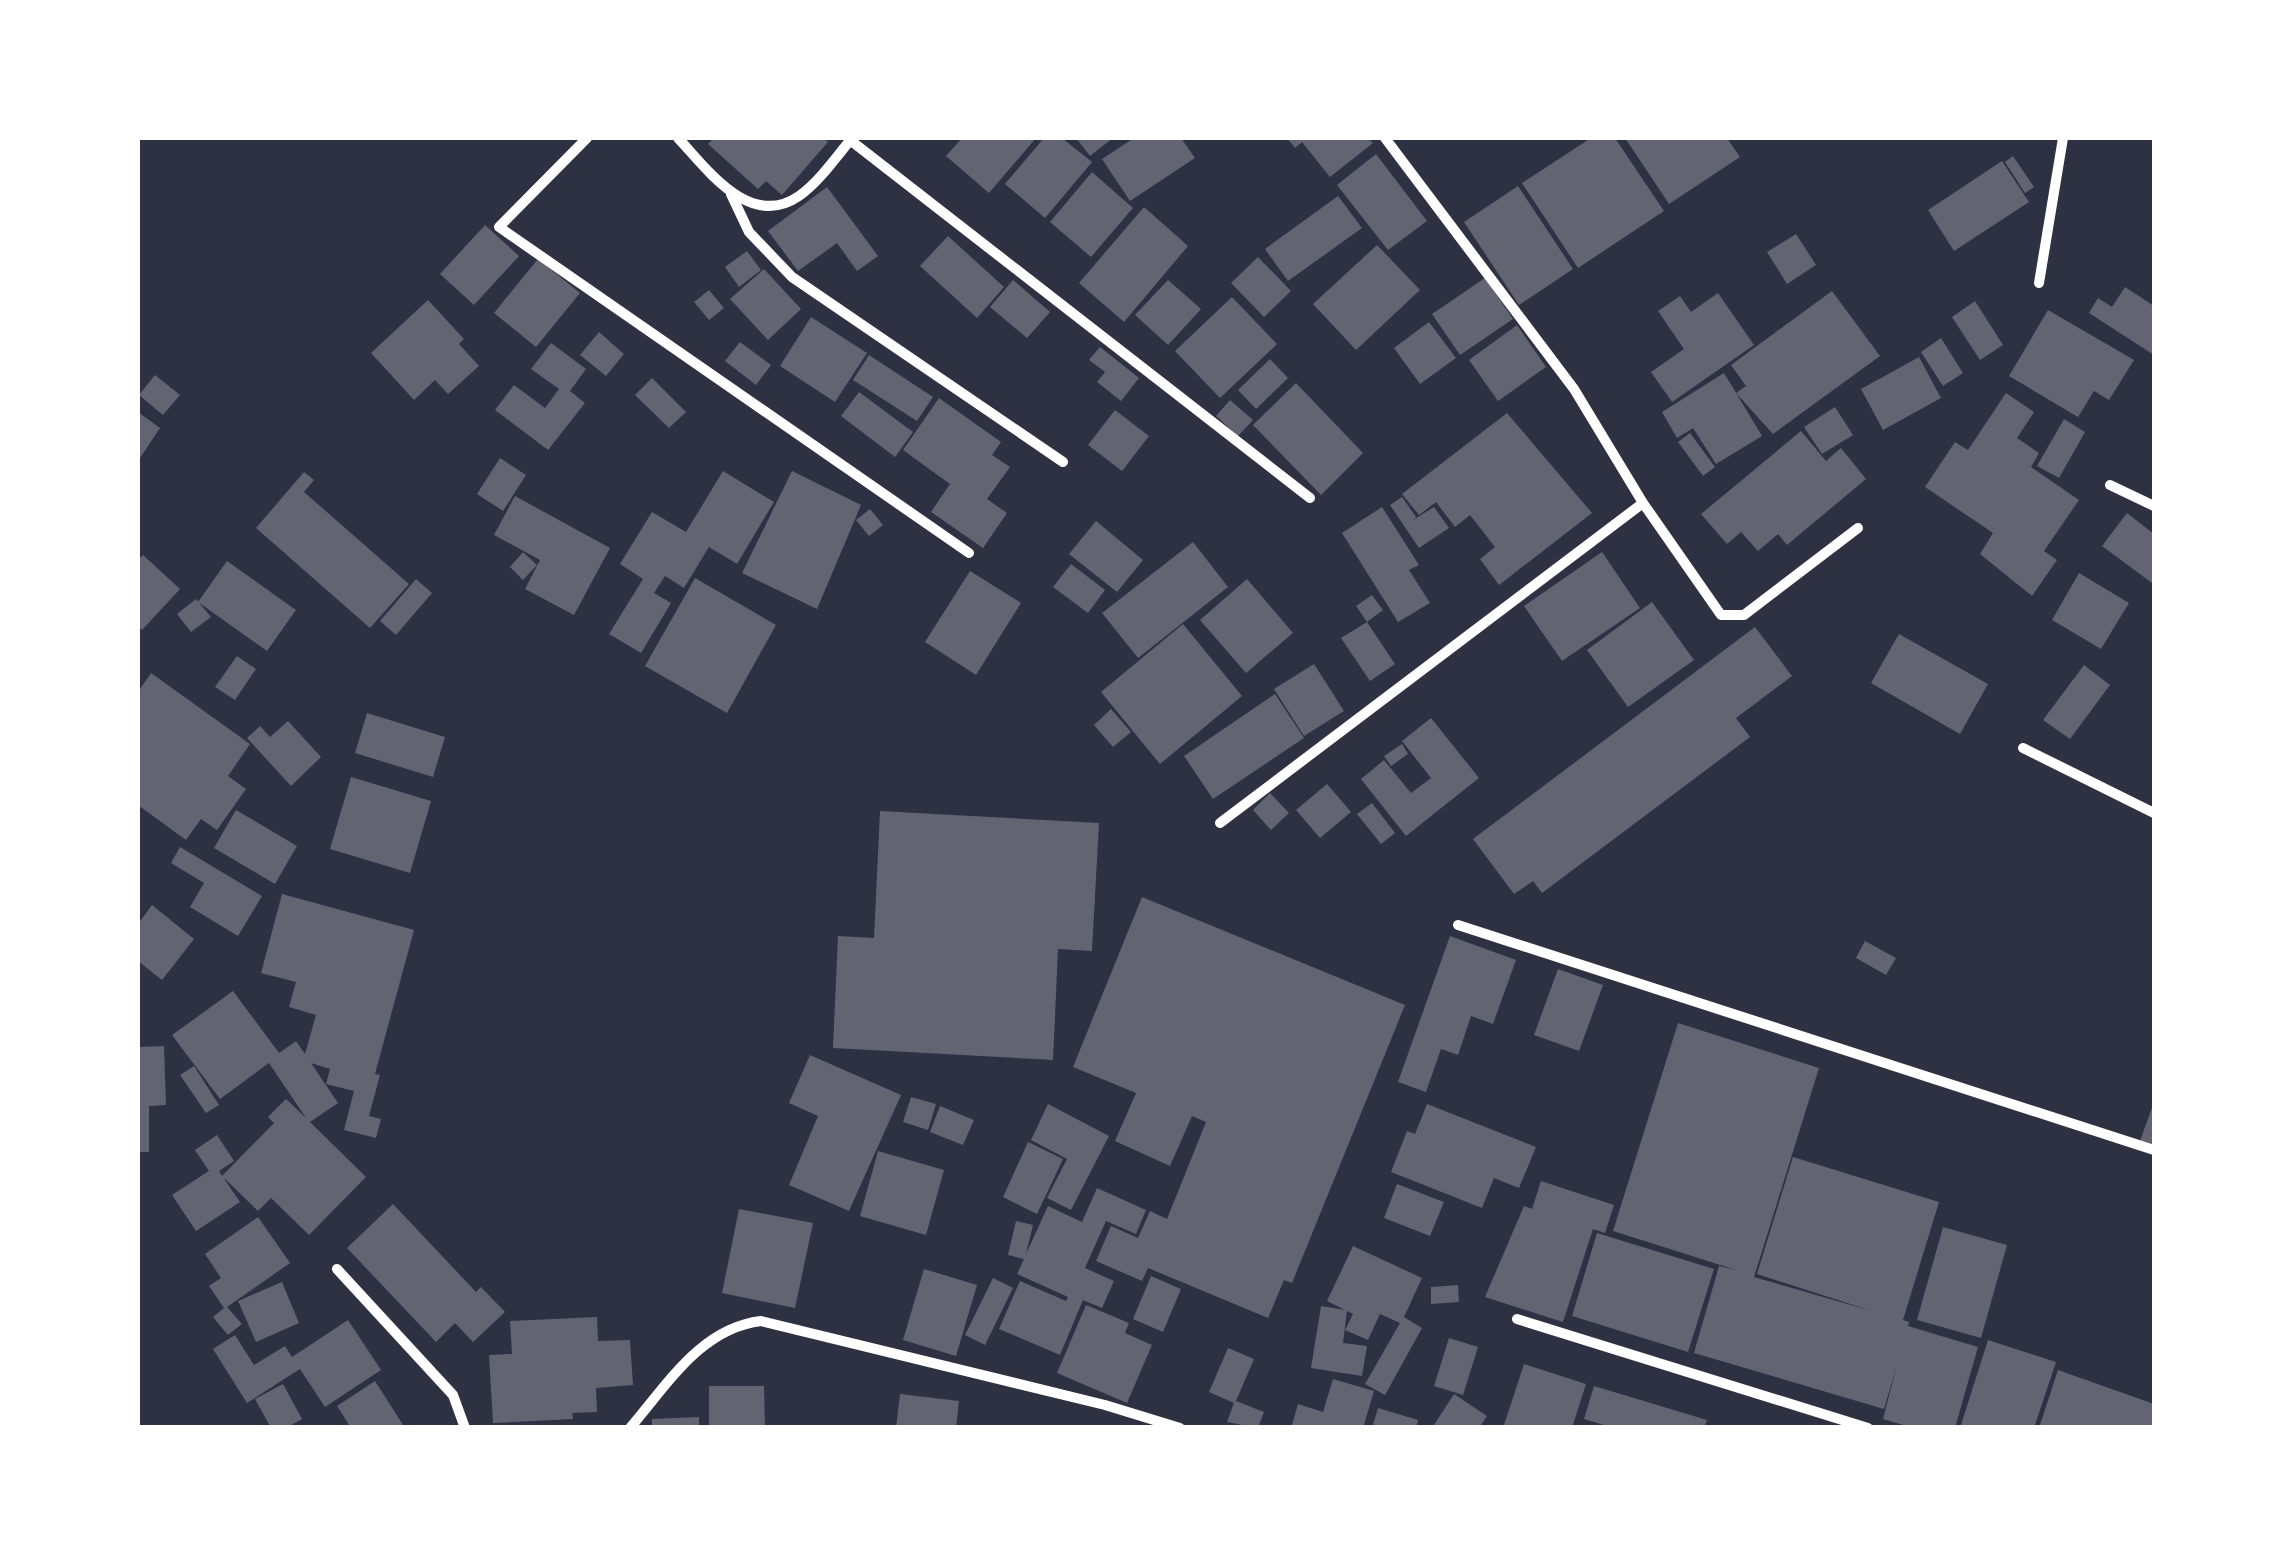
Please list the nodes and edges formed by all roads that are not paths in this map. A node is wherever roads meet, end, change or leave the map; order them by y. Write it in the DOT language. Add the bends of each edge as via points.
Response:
graph roads {
  1 [pos="587,138"];
  2 [pos="678,138"];
  3 [pos="1385,138"];
  4 [pos="2062,138"];
  5 [pos="851,139"];
  6 [pos="731,194"];
  7 [pos="2039,283"];
  8 [pos="1064,462"];
  9 [pos="2110,486"];
  10 [pos="1310,498"];
  11 [pos="1642,503"];
  12 [pos="2154,506"];
  13 [pos="1858,528"];
  14 [pos="969,553"];
  15 [pos="2024,748"];
  16 [pos="2154,813"];
  17 [pos="1220,823"];
  18 [pos="1458,925"];
  19 [pos="2154,1150"];
  20 [pos="337,1268"];
  21 [pos="1517,1319"];
  22 [pos="465,1428"];
  23 [pos="630,1428"];
  24 [pos="1180,1428"];
  25 [pos="1868,1428"];
  1 -- 14 [label="street" via="499,228"];
  2 -- 6 [label="street"];
  3 -- 11 [label="street" via="1574,389"];
  4 -- 7 [label="street"];
  5 -- 6 [label="street" via="798,198 765,207"];
  5 -- 10 [label="street"];
  6 -- 8 [label="street" via="749,232 792,277"];
  9 -- 12 [label="street"];
  11 -- 13 [label="street" via="1728,618 1744,615"];
  11 -- 17 [label="street"];
  15 -- 16 [label="street"];
  18 -- 19 [label="street"];
  20 -- 22 [label="street" via="453,1395"];
  21 -- 25 [label="street"];
  23 -- 24 [label="street" via="701,1347 740,1324 761,1321"];
}
